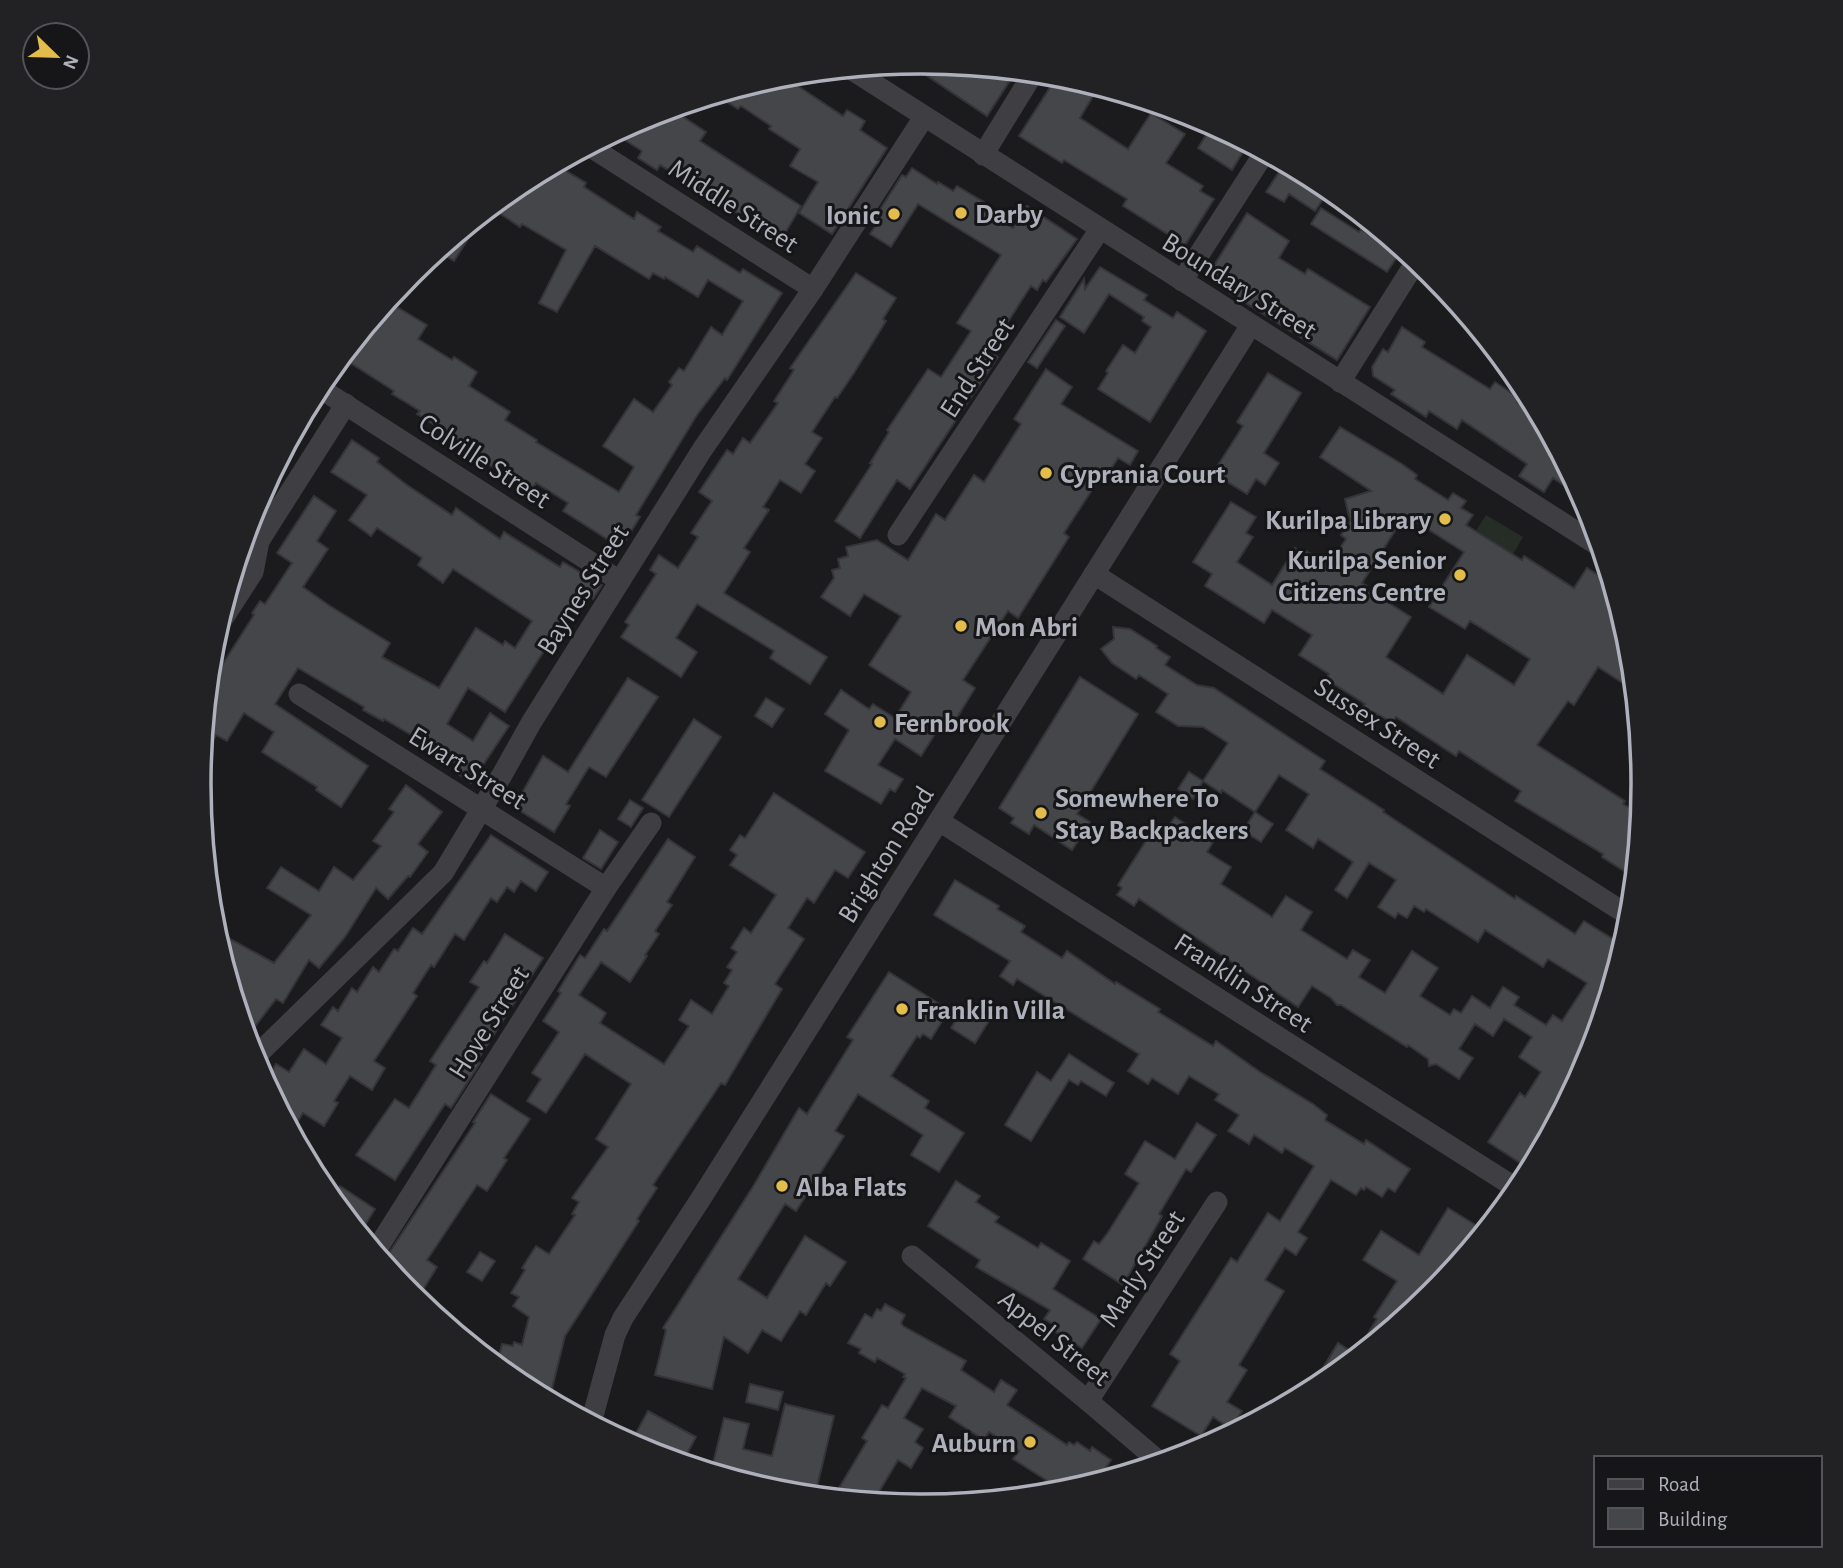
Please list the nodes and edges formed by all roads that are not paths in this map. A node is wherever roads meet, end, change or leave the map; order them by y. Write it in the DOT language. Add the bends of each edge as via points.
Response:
graph roads {
  1 [pos="862,76"];
  2 [pos="1028,82"];
  3 [pos="925,117"];
  4 [pos="598,152"];
  5 [pos="983,155"];
  6 [pos="1260,160"];
  7 [pos="1100,229"];
  8 [pos="1411,270"];
  9 [pos="1182,281"];
  10 [pos="813,289"];
  11 [pos="1251,325"];
  12 [pos="1340,382"];
  13 [pos="328,393"];
  14 [pos="346,404"];
  15 [pos="898,535"];
  16 [pos="1588,539"];
  17 [pos="1094,574"];
  18 [pos="621,581"];
  19 [pos="235,600"];
  20 [pos="299,694"];
  21 [pos="482,808"];
  22 [pos="939,821"];
  23 [pos="651,823"];
  24 [pos="606,888"];
  25 [pos="1620,910"];
  26 [pos="263,1050"];
  27 [pos="1509,1184"];
  28 [pos="1217,1202"];
  29 [pos="380,1244"];
  30 [pos="912,1256"];
  31 [pos="1088,1401"];
  32 [pos="594,1414"];
  33 [pos="1153,1456"];
  1 -- 3 [label="street, Boundary Street"];
  2 -- 5 [label="street"];
  3 -- 5 [label="street, Boundary Street"];
  3 -- 10 [label="street, Baynes Street"];
  4 -- 10 [label="street, Middle Street"];
  5 -- 7 [label="street, Boundary Street"];
  6 -- 9 [label="street"];
  7 -- 9 [label="street, Boundary Street"];
  7 -- 15 [label="street, End Street"];
  8 -- 12 [label="street"];
  9 -- 11 [label="street, Boundary Street"];
  10 -- 18 [label="street, Baynes Street" via="702,450"];
  11 -- 12 [label="street, Boundary Street"];
  11 -- 17 [label="street, Brighton Road"];
  12 -- 16 [label="street, Boundary Street"];
  13 -- 14 [label="street, Colville Street"];
  14 -- 18 [label="street, Colville Street"];
  14 -- 19 [label="street" via="260,541 253,572"];
  17 -- 22 [label="street, Brighton Road"];
  17 -- 25 [label="street, Sussex Street"];
  18 -- 21 [label="street, Baynes Street"];
  20 -- 21 [label="street, Ewart Street"];
  21 -- 24 [label="street, Ewart Street"];
  21 -- 26 [label="street, Baynes Street" via="439,879"];
  22 -- 27 [label="street, Franklin Street"];
  22 -- 32 [label="street, Brighton Road" via="623,1318"];
  23 -- 24 [label="street, Hove Street"];
  24 -- 29 [label="street, Hove Street"];
  28 -- 31 [label="street, Marly Street"];
  30 -- 31 [label="street, Appel Street"];
  31 -- 33 [label="street, Appel Street"];
}
